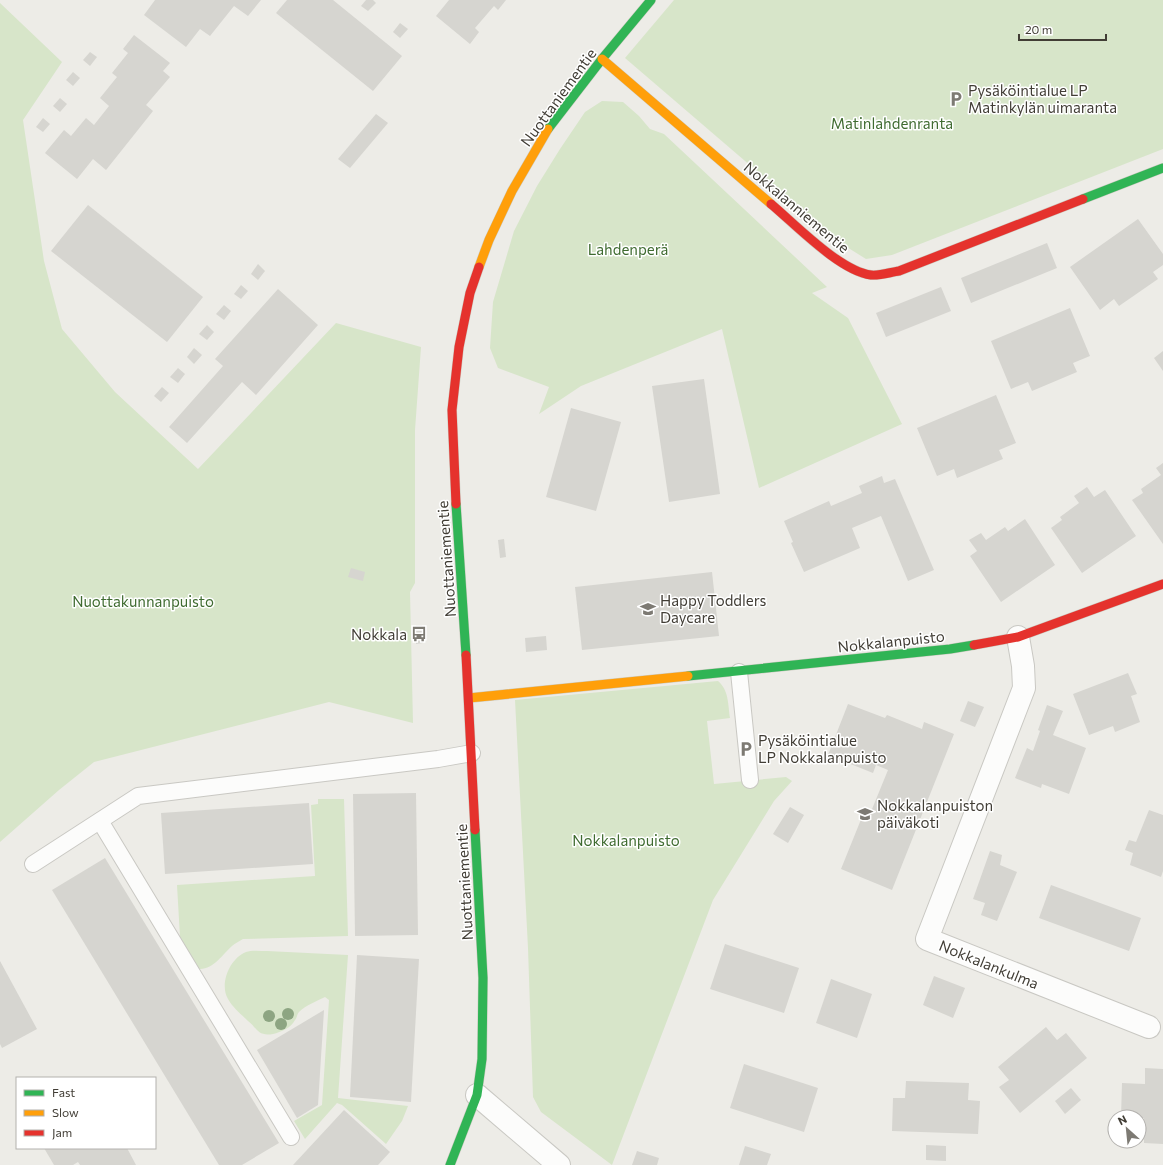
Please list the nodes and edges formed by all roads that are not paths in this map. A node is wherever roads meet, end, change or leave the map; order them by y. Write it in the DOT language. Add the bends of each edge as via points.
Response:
graph roads {
  1 [pos="651,0"];
  2 [pos="602,59"];
  3 [pos="1163,168"];
  4 [pos="1163,584"];
  5 [pos="1018,637"];
  6 [pos="739,672"];
  7 [pos="469,698"];
  8 [pos="472,753"];
  9 [pos="750,780"];
  10 [pos="100,821"];
  11 [pos="33,864"];
  12 [pos="1149,1027"];
  13 [pos="477,1095"];
  14 [pos="291,1137"];
  15 [pos="450,1165"];
  16 [pos="559,1165"];
  1 -- 2 [label="street, Nuottaniementie"];
  2 -- 3 [label="street, Nokkalanniementie" via="828,252 849,268 872,275 899,271"];
  2 -- 7 [label="street, Nuottaniementie" via="544,134 512,191 470,293 460,339 452,410"];
  4 -- 5 [label="street, Nokkalanpuisto"];
  5 -- 6 [label="street, Nokkalanpuisto" via="950,649"];
  5 -- 12 [label="street, Nokkalankulma" via="1024,688 927,939"];
  6 -- 7 [label="street, Nokkalanpuisto"];
  6 -- 9 [label="lane"];
  7 -- 8 [label="street, Nuottaniementie"];
  8 -- 10 [label="lane" via="138,796"];
  8 -- 13 [label="street, Nuottaniementie" via="483,978 482,1059"];
  10 -- 11 [label="lane"];
  10 -- 14 [label="lane"];
  13 -- 15 [label="street, Nuottaniementie"];
  13 -- 16 [label="street"];
}
